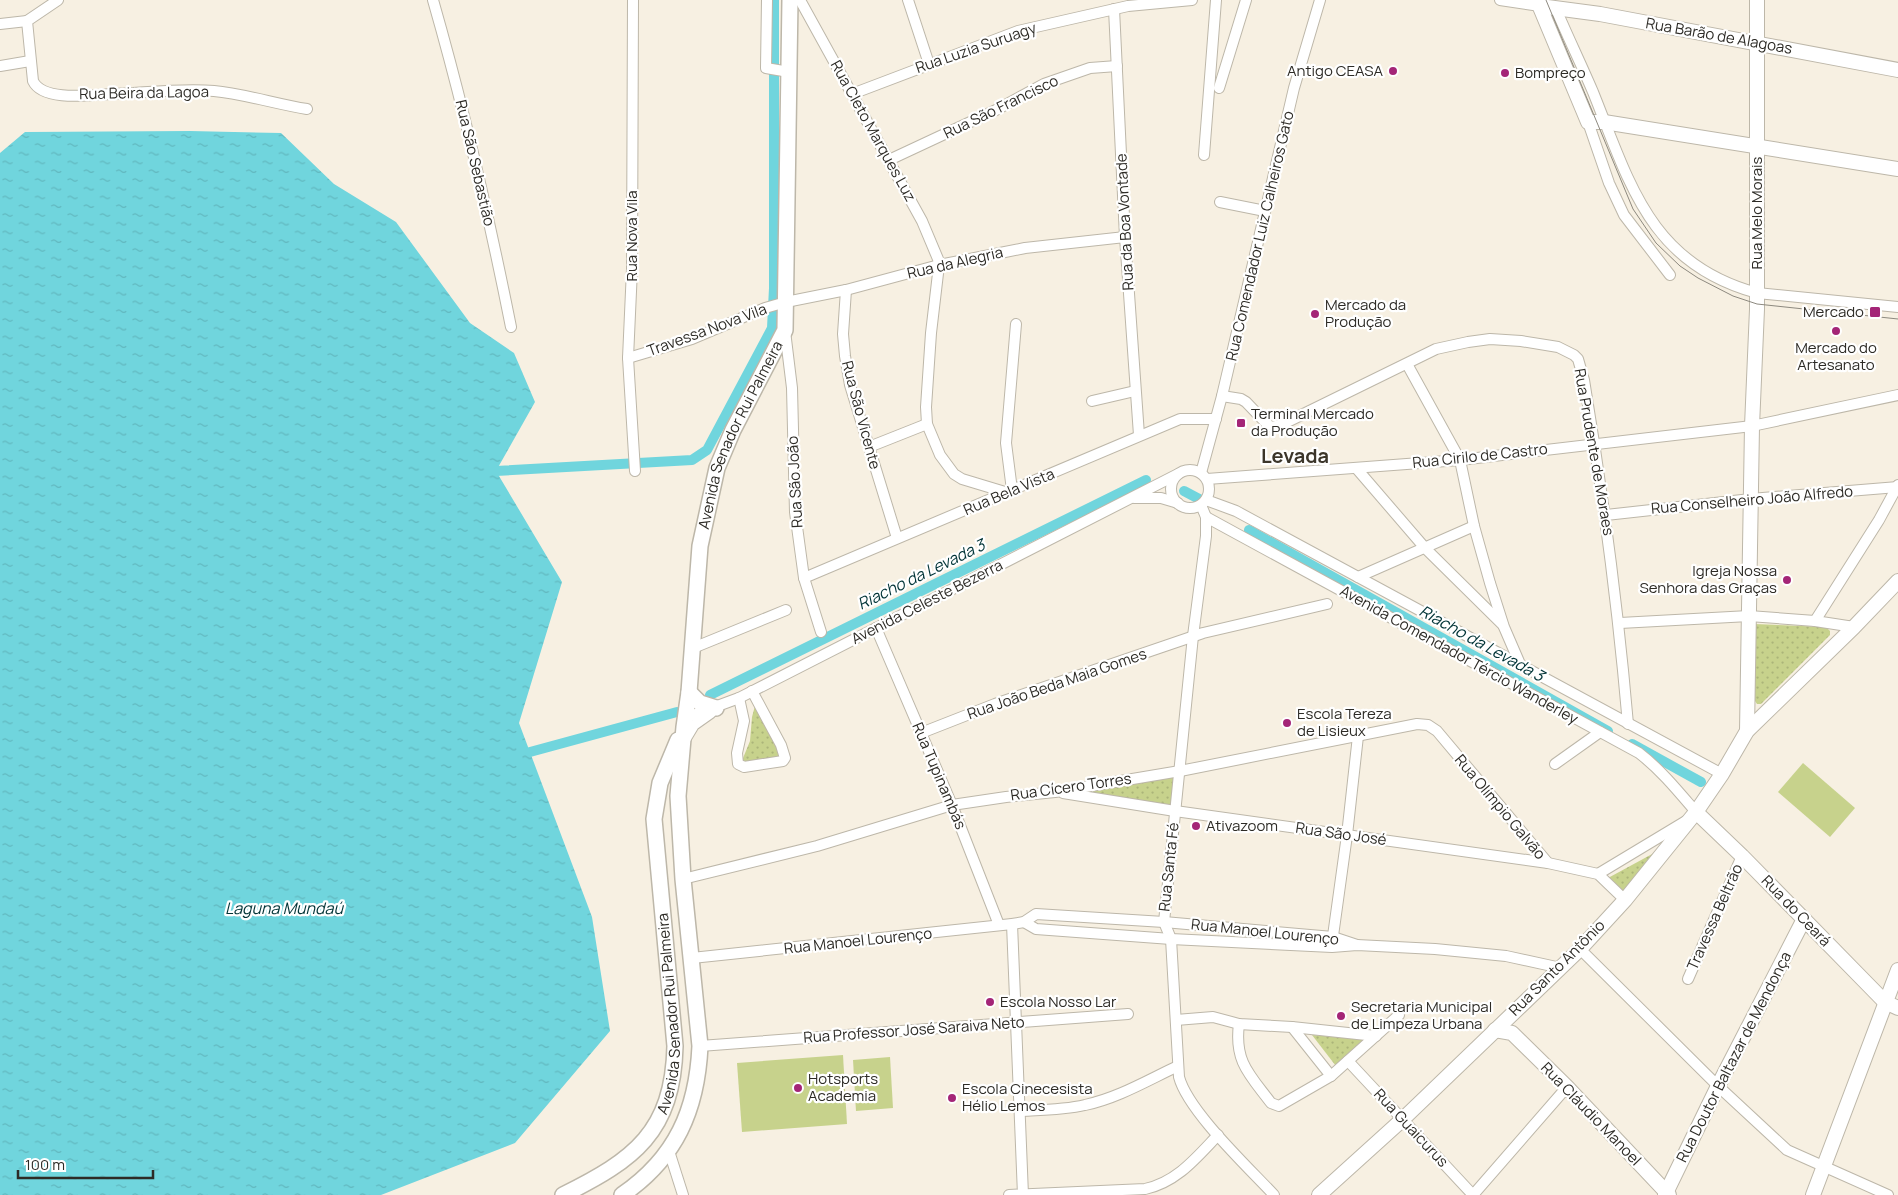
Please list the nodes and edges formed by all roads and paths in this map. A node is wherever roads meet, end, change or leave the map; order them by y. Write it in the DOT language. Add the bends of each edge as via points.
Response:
graph roads {
  1 [pos="58,0"];
  2 [pos="433,0"];
  3 [pos="633,0"];
  4 [pos="767,0"];
  5 [pos="790,0"];
  6 [pos="800,0"];
  7 [pos="908,0"];
  8 [pos="1192,0"];
  9 [pos="1216,0"];
  10 [pos="1246,0"];
  11 [pos="1320,0"];
  12 [pos="1500,0"];
  13 [pos="1757,0"];
  14 [pos="1172,1"];
  15 [pos="1539,3"];
  16 [pos="1114,9"];
  17 [pos="1556,9"];
  18 [pos="27,21"];
  19 [pos="0,24"];
  20 [pos="1758,43"];
  21 [pos="30,61"];
  22 [pos="929,64"];
  23 [pos="0,66"];
  24 [pos="1117,66"];
  25 [pos="1898,70"];
  26 [pos="776,71"];
  27 [pos="1219,88"];
  28 [pos="852,94"];
  29 [pos="307,110"];
  30 [pos="1588,122"];
  31 [pos="1604,122"];
  32 [pos="1757,146"];
  33 [pos="1204,155"];
  34 [pos="890,160"];
  35 [pos="1898,169"];
  36 [pos="1220,202"];
  37 [pos="1265,211"];
  38 [pos="1125,237"];
  39 [pos="939,265"];
  40 [pos="1670,275"];
  41 [pos="846,290"];
  42 [pos="1757,294"];
  43 [pos="784,302"];
  44 [pos="1898,307"];
  45 [pos="1016,324"];
  46 [pos="511,327"];
  47 [pos="785,330"];
  48 [pos="628,358"];
  49 [pos="1407,364"];
  50 [pos="1136,391"];
  51 [pos="1898,395"];
  52 [pos="1222,396"];
  53 [pos="1092,401"];
  54 [pos="1216,419"];
  55 [pos="927,424"];
  56 [pos="1752,426"];
  57 [pos="1138,435"];
  58 [pos="1594,443"];
  59 [pos="869,447"];
  60 [pos="1460,460"];
  61 [pos="635,466"];
  62 [pos="1357,469"];
  63 [pos="1178,474"];
  64 [pos="1204,476"];
  65 [pos="1898,486"];
  66 [pos="1008,491"];
  67 [pos="1130,499"];
  68 [pos="1750,499"];
  69 [pos="1178,503"];
  70 [pos="1203,503"];
  71 [pos="1606,515"];
  72 [pos="1206,517"];
  73 [pos="1474,526"];
  74 [pos="897,538"];
  75 [pos="1425,548"];
  76 [pos="1358,577"];
  77 [pos="804,578"];
  78 [pos="1898,581"];
  79 [pos="1327,604"];
  80 [pos="786,610"];
  81 [pos="1749,616"];
  82 [pos="1815,621"];
  83 [pos="1620,623"];
  84 [pos="1504,627"];
  85 [pos="1854,627"];
  86 [pos="876,628"];
  87 [pos="820,632"];
  88 [pos="1193,636"];
  89 [pos="692,648"];
  90 [pos="1520,664"];
  91 [pos="752,691"];
  92 [pos="689,692"];
  93 [pos="739,698"];
  94 [pos="720,706"];
  95 [pos="685,723"];
  96 [pos="1628,724"];
  97 [pos="1746,731"];
  98 [pos="1600,732"];
  99 [pos="921,733"];
  100 [pos="1358,736"];
  101 [pos="683,744"];
  102 [pos="1453,750"];
  103 [pos="1555,764"];
  104 [pos="1180,771"];
  105 [pos="1722,774"];
  106 [pos="1055,792"];
  107 [pos="952,805"];
  108 [pos="1175,811"];
  109 [pos="1693,815"];
  110 [pos="1347,835"];
  111 [pos="1742,856"];
  112 [pos="1548,863"];
  113 [pos="1598,874"];
  114 [pos="683,879"];
  115 [pos="1625,900"];
  116 [pos="1804,919"];
  117 [pos="1024,922"];
  118 [pos="1164,922"];
  119 [pos="1012,924"];
  120 [pos="999,925"];
  121 [pos="1171,939"];
  122 [pos="1332,942"];
  123 [pos="1580,949"];
  124 [pos="692,958"];
  125 [pos="1561,968"];
  126 [pos="1898,970"];
  127 [pos="694,978"];
  128 [pos="1688,979"];
  129 [pos="669,980"];
  130 [pos="696,1002"];
  131 [pos="671,1003"];
  132 [pos="1892,1005"];
  133 [pos="1128,1014"];
  134 [pos="1398,1014"];
  135 [pos="1509,1016"];
  136 [pos="1176,1020"];
  137 [pos="1016,1023"];
  138 [pos="1239,1024"];
  139 [pos="1292,1027"];
  140 [pos="1495,1030"];
  141 [pos="1512,1033"];
  142 [pos="1376,1036"];
  143 [pos="700,1046"];
  144 [pos="1348,1061"];
  145 [pos="1178,1066"];
  146 [pos="1331,1076"];
  147 [pos="1718,1086"];
  148 [pos="1567,1088"];
  149 [pos="1020,1112"];
  150 [pos="1403,1119"];
  151 [pos="1218,1135"];
  152 [pos="669,1151"];
  153 [pos="1824,1167"];
  154 [pos="1023,1194"];
  155 [pos="1667,1194"];
  156 [pos="563,1195"];
  157 [pos="622,1195"];
  158 [pos="683,1195"];
  159 [pos="1009,1195"];
  160 [pos="1274,1195"];
  161 [pos="1319,1195"];
  162 [pos="1473,1195"];
  163 [pos="1813,1195"];
  164 [pos="1888,1195"];
  1 -- 18 [label="street"];
  2 -- 46 [label="street, Rua São Sebastião" via="495,244"];
  3 -- 48 [label="street, Rua Nova Vila" via="632,269"];
  4 -- 26 [label="street" via="766,66"];
  5 -- 26 [label="main road, Avenida Senador Rui Palmeira"];
  6 -- 28 [label="street, Rua Cleto Marques Luz"];
  7 -- 22 [label="street"];
  8 -- 14 [label="street, Rua Luzia Suruagy"];
  9 -- 33 [label="street"];
  10 -- 27 [label="street"];
  11 -- 37 [label="street, Rua Comendador Luiz Calheiros Gato" via="1294,88"];
  12 -- 15 [label="street"];
  13 -- 20 [label="street, Rua Melo Morais"];
  14 -- 16 [label="street, Rua Luzia Suruagy"];
  15 -- 17 [label="street, Rua Barão de Alagoas"];
  15 -- 30 [label="street"];
  16 -- 22 [label="street, Rua Luzia Suruagy" via="1018,30"];
  16 -- 24 [label="street, Rua da Boa Vontade"];
  17 -- 20 [label="street, Rua Barão de Alagoas"];
  17 -- 31 [label="street"];
  18 -- 19 [label="street"];
  18 -- 21 [label="street"];
  20 -- 25 [label="street, Rua Barão de Alagoas"];
  20 -- 32 [label="street, Rua Melo Morais"];
  21 -- 23 [label="street"];
  21 -- 29 [label="street, Rua Beira da Lagoa" via="33,81 38,89 49,93 214,91"];
  22 -- 28 [label="street, Rua Luzia Suruagy"];
  24 -- 34 [label="street, Rua São Francisco" via="1090,68 1044,84"];
  24 -- 38 [label="street, Rua da Boa Vontade"];
  26 -- 43 [label="main road, Avenida Senador Rui Palmeira" via="788,143"];
  28 -- 34 [label="street, Rua Cleto Marques Luz"];
  30 -- 31 [label="street"];
  30 -- 40 [label="street" via="1624,215"];
  31 -- 32 [label="street"];
  31 -- 42 [label="street" via="1634,192 1653,224 1687,260 1708,275"];
  32 -- 35 [label="street"];
  32 -- 42 [label="street, Rua Melo Morais"];
  34 -- 39 [label="street, Rua Cleto Marques Luz" via="922,221"];
  36 -- 37 [label="street"];
  37 -- 52 [label="street, Rua Comendador Luiz Calheiros Gato"];
  38 -- 39 [label="street, Rua da Alegria" via="1025,248"];
  38 -- 50 [label="street, Rua da Boa Vontade"];
  39 -- 41 [label="street, Rua da Alegria"];
  39 -- 55 [label="street" via="930,333"];
  41 -- 43 [label="street, Rua da Alegria"];
  41 -- 59 [label="street, Rua São Vicente" via="845,356"];
  42 -- 44 [label="street"];
  42 -- 56 [label="street, Rua Melo Morais"];
  43 -- 47 [label="main road, Avenida Senador Rui Palmeira"];
  43 -- 48 [label="street, Travessa Nova Vila" via="692,338"];
  45 -- 66 [label="street" via="1006,443"];
  47 -- 77 [label="street, Rua São João" via="792,388 795,512"];
  47 -- 89 [label="main road, Avenida Senador Rui Palmeira" via="717,468 700,546"];
  48 -- 61 [label="street, Rua Nova Vila"];
  49 -- 52 [label="street, Rua Prudente de Moraes" via="1278,426 1268,425 1242,399"];
  49 -- 58 [label="street, Rua Prudente de Moraes" via="1436,349 1490,339 1558,347 1578,359"];
  49 -- 60 [label="street"];
  50 -- 53 [label="street"];
  50 -- 57 [label="street, Rua da Boa Vontade"];
  51 -- 56 [label="street, Rua Cirilo de Castro"];
  52 -- 54 [label="street, Rua Comendador Luiz Calheiros Gato"];
  54 -- 57 [label="street, Rua Bela Vista" via="1180,419"];
  54 -- 64 [label="street, Rua Comendador Luiz Calheiros Gato"];
  55 -- 59 [label="street"];
  55 -- 66 [label="street" via="940,455 954,474"];
  56 -- 58 [label="street, Rua Cirilo de Castro"];
  56 -- 68 [label="street, Rua Melo Morais"];
  57 -- 66 [label="street, Rua Bela Vista"];
  58 -- 60 [label="street, Rua Cirilo de Castro"];
  58 -- 71 [label="street, Rua Prudente de Moraes"];
  59 -- 74 [label="street, Rua São Vicente"];
  60 -- 62 [label="street, Rua Cirilo de Castro"];
  60 -- 73 [label="street"];
  62 -- 64 [label="street, Rua Cirilo de Castro"];
  62 -- 75 [label="street"];
  63 -- 64 [label="street" via="1189,469"];
  63 -- 67 [label="street, Avenida Celeste Bezerra"];
  63 -- 69 [label="street" via="1171,485 1173,498"];
  64 -- 70 [label="street" via="1210,490"];
  65 -- 68 [label="street, Rua Conselheiro João Alfredo"];
  65 -- 82 [label="street"];
  66 -- 74 [label="street, Rua Bela Vista"];
  67 -- 69 [label="street, Avenida Celeste Bezerra" via="1161,498"];
  67 -- 86 [label="street, Avenida Celeste Bezerra"];
  68 -- 71 [label="street, Rua Conselheiro João Alfredo"];
  68 -- 81 [label="street, Rua Melo Morais"];
  69 -- 70 [label="street" via="1189,508"];
  70 -- 72 [label="street, Rua Santa Fé"];
  70 -- 76 [label="street, Avenida Comendador Tércio Wanderley" via="1236,511"];
  71 -- 83 [label="street, Rua Prudente de Moraes"];
  72 -- 88 [label="street, Rua Santa Fé"];
  72 -- 98 [label="street, Avenida Comendador Tércio Wanderley"];
  73 -- 75 [label="street"];
  73 -- 84 [label="street"];
  74 -- 77 [label="street, Rua Bela Vista"];
  75 -- 76 [label="street"];
  75 -- 84 [label="street"];
  76 -- 90 [label="street, Avenida Comendador Tércio Wanderley"];
  77 -- 87 [label="street, Rua São João"];
  78 -- 85 [label="street"];
  79 -- 88 [label="street, Rua João Beda Maia Gomes"];
  80 -- 89 [label="street"];
  81 -- 82 [label="street"];
  81 -- 83 [label="street"];
  81 -- 97 [label="street, Rua Melo Morais"];
  82 -- 85 [label="street"];
  83 -- 96 [label="street, Rua Prudente de Moraes"];
  84 -- 90 [label="street"];
  85 -- 97 [label="street"];
  86 -- 91 [label="street, Avenida Celeste Bezerra"];
  86 -- 99 [label="street, Rua Tupinambás"];
  88 -- 99 [label="street, Rua João Beda Maia Gomes"];
  88 -- 104 [label="street, Rua Santa Fé"];
  89 -- 92 [label="main road, Avenida Senador Rui Palmeira"];
  90 -- 96 [label="street, Avenida Comendador Tércio Wanderley"];
  91 -- 93 [label="street, Avenida Celeste Bezerra"];
  91 -- 93 [label="street" via="781,745 783,761 738,764 737,753 744,721"];
  92 -- 94 [label="main road" via="700,703"];
  92 -- 95 [label="main road, Avenida Senador Rui Palmeira"];
  93 -- 94 [label="street, Avenida Celeste Bezerra"];
  94 -- 95 [label="street, Avenida Celeste Bezerra"];
  94 -- 101 [label="street, Avenida Celeste Bezerra" via="694,725"];
  95 -- 101 [label="main road, Avenida Senador Rui Palmeira"];
  95 -- 129 [label="main road, Avenida Senador Rui Palmeira" via="660,783 654,819"];
  96 -- 105 [label="street, Avenida Comendador Tércio Wanderley"];
  97 -- 105 [label="street, Rua Santo Antônio"];
  98 -- 103 [label="street"];
  98 -- 109 [label="street, Avenida Comendador Tércio Wanderley" via="1653,764"];
  99 -- 107 [label="street, Rua Tupinambás"];
  100 -- 102 [label="street, Rua Cícero Torres" via="1417,724 1428,725"];
  100 -- 104 [label="street, Rua Cícero Torres"];
  100 -- 110 [label="street"];
  101 -- 114 [label="main road, Avenida Senador Rui Palmeira" via="678,796"];
  102 -- 112 [label="street, Rua Olímpio Galvão"];
  104 -- 106 [label="street, Rua Cícero Torres"];
  104 -- 108 [label="street, Rua Santa Fé"];
  105 -- 109 [label="street, Rua Santo Antônio"];
  106 -- 107 [label="street, Rua Cícero Torres"];
  106 -- 108 [label="street, Rua São José"];
  107 -- 114 [label="street, Rua Cícero Torres" via="817,846"];
  107 -- 120 [label="street, Rua Tupinambás"];
  108 -- 110 [label="street, Rua São José"];
  108 -- 118 [label="street, Rua Santa Fé"];
  109 -- 111 [label="street, Rua do Ceará"];
  109 -- 113 [label="street"];
  109 -- 115 [label="street, Rua Santo Antônio"];
  110 -- 112 [label="street, Rua São José"];
  110 -- 122 [label="street"];
  111 -- 116 [label="street, Rua do Ceará"];
  111 -- 128 [label="street, Travessa Beltrão"];
  112 -- 113 [label="street, Rua São José"];
  113 -- 115 [label="street"];
  114 -- 124 [label="main road, Avenida Senador Rui Palmeira"];
  115 -- 123 [label="street, Rua Santo Antônio"];
  116 -- 132 [label="street, Rua do Ceará"];
  116 -- 147 [label="street, Rua Doutor Baltazar de Mendonça"];
  117 -- 118 [label="street, Rua Manoel Lourenço" via="1036,914"];
  117 -- 119 [label="street, Rua Manoel Lourenço"];
  117 -- 121 [label="street, Rua Manoel Lourenço" via="1036,929"];
  118 -- 121 [label="street, Rua Santa Fé"];
  118 -- 122 [label="street, Rua Manoel Lourenço"];
  119 -- 120 [label="street, Rua Manoel Lourenço"];
  119 -- 137 [label="street"];
  120 -- 124 [label="street, Rua Manoel Lourenço"];
  121 -- 122 [label="street, Rua Manoel Lourenço"];
  121 -- 136 [label="street, Rua Santa Fé"];
  122 -- 125 [label="street, Rua Manoel Lourenço" via="1506,956"];
  123 -- 125 [label="street, Rua Santo Antônio"];
  123 -- 147 [label="street"];
  124 -- 127 [label="main road, Avenida Senador Rui Palmeira"];
  125 -- 135 [label="street, Rua Santo Antônio"];
  126 -- 132 [label="street"];
  127 -- 129 [label="main road" via="682,984"];
  127 -- 130 [label="main road, Avenida Senador Rui Palmeira"];
  129 -- 131 [label="main road, Avenida Senador Rui Palmeira"];
  130 -- 131 [label="main road" via="684,999"];
  130 -- 143 [label="main road, Avenida Senador Rui Palmeira"];
  131 -- 156 [label="main road, Avenida Senador Rui Palmeira" via="674,1066 671,1086 658,1120 646,1139 618,1166"];
  132 -- 153 [label="street"];
  133 -- 137 [label="street, Rua Professor José Saraiva Neto"];
  134 -- 142 [label="street"];
  135 -- 140 [label="street, Rua Santo Antônio"];
  135 -- 141 [label="street"];
  136 -- 138 [label="street" via="1213,1017"];
  136 -- 145 [label="street, Rua Santa Fé"];
  137 -- 143 [label="street, Rua Professor José Saraiva Neto"];
  137 -- 149 [label="street"];
  138 -- 139 [label="street"];
  138 -- 146 [label="street" via="1237,1038 1242,1061 1275,1106 1288,1103"];
  139 -- 142 [label="street"];
  139 -- 146 [label="street"];
  140 -- 141 [label="street"];
  140 -- 150 [label="street, Rua Santo Antônio"];
  141 -- 148 [label="street, Rua Cláudio Manoel"];
  142 -- 144 [label="street"];
  143 -- 152 [label="main road, Avenida Senador Rui Palmeira" via="696,1092"];
  144 -- 146 [label="street"];
  144 -- 150 [label="street, Rua Guaicurus"];
  145 -- 149 [label="street" via="1101,1101"];
  145 -- 151 [label="street, Rua Santa Fé" via="1184,1092"];
  147 -- 153 [label="street" via="1787,1150"];
  147 -- 155 [label="street, Rua Doutor Baltazar de Mendonça"];
  148 -- 155 [label="street, Rua Cláudio Manoel"];
  148 -- 162 [label="street"];
  149 -- 154 [label="street"];
  150 -- 161 [label="street, Rua Santo Antônio"];
  150 -- 162 [label="street, Rua Guaicurus"];
  151 -- 154 [label="street" via="1182,1172 1159,1186"];
  151 -- 160 [label="street, Rua Santa Fé"];
  152 -- 157 [label="main road, Avenida Senador Rui Palmeira" via="648,1175"];
  152 -- 158 [label="street"];
  153 -- 163 [label="street"];
  153 -- 164 [label="street"];
  154 -- 159 [label="street"];
}
